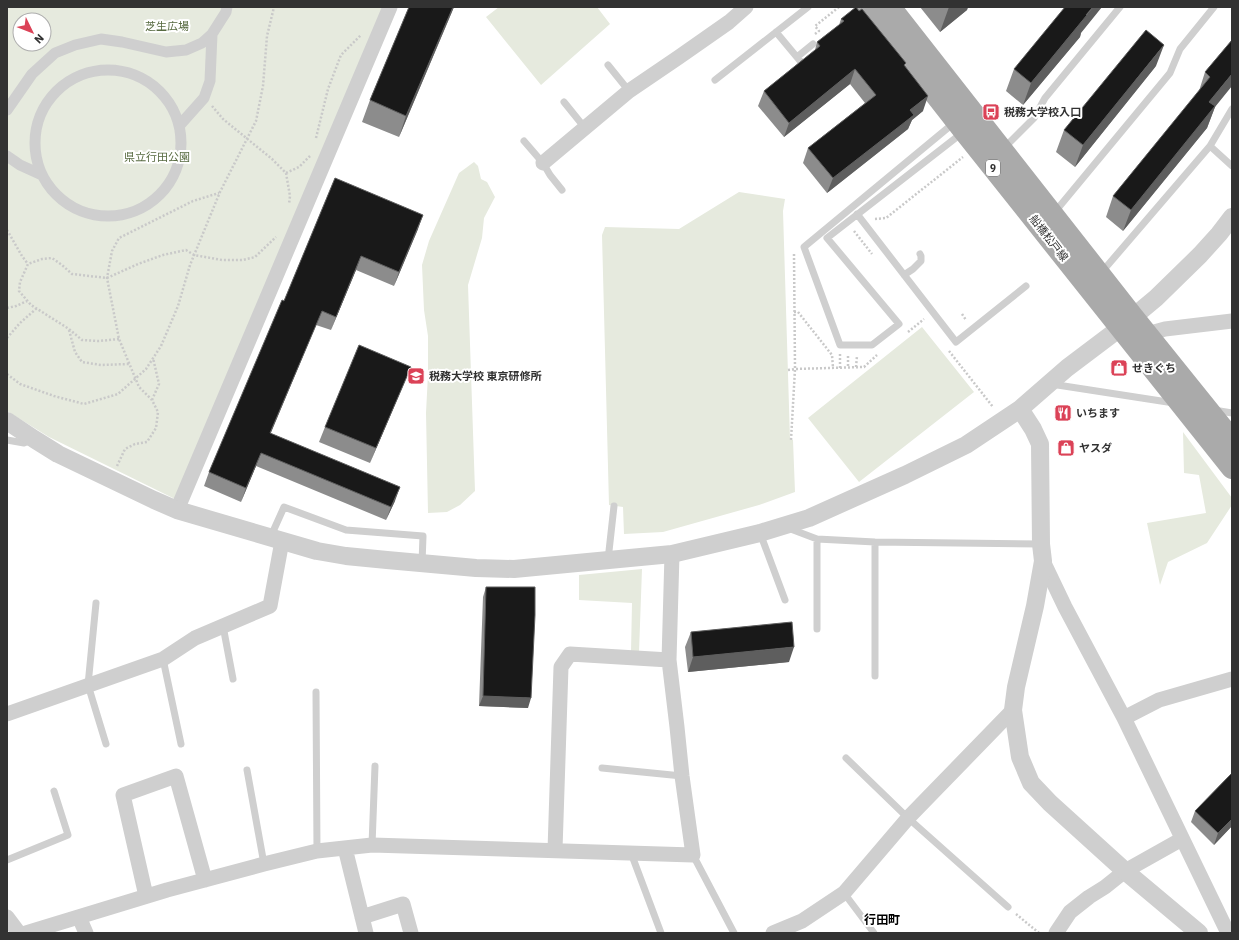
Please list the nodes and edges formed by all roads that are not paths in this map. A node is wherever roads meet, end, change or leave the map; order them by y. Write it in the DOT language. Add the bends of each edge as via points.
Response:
graph roads {
  1 [pos="228,7"];
  2 [pos="390,7"];
  3 [pos="746,7"];
  4 [pos="808,7"];
  5 [pos="867,7"];
  6 [pos="890,7"];
  7 [pos="1120,7"];
  8 [pos="1214,7"];
  9 [pos="776,32"];
  10 [pos="212,34"];
  11 [pos="813,44"];
  12 [pos="608,65"];
  13 [pos="715,80"];
  14 [pos="630,91"];
  15 [pos="564,102"];
  16 [pos="1232,109"];
  17 [pos="7,110"];
  18 [pos="180,126"];
  19 [pos="960,126"];
  20 [pos="585,128"];
  21 [pos="524,141"];
  22 [pos="1210,146"];
  23 [pos="1002,150"];
  24 [pos="7,156"];
  25 [pos="543,163"];
  26 [pos="1232,166"];
  27 [pos="42,175"];
  28 [pos="562,190"];
  29 [pos="857,214"];
  30 [pos="1053,215"];
  31 [pos="1227,228"];
  32 [pos="920,254"];
  33 [pos="904,275"];
  34 [pos="1100,275"];
  35 [pos="1026,286"];
  36 [pos="1232,320"];
  37 [pos="1127,323"];
  38 [pos="1147,334"];
  39 [pos="1049,384"];
  40 [pos="1182,404"];
  41 [pos="1020,409"];
  42 [pos="1208,409"];
  43 [pos="1232,413"];
  44 [pos="7,421"];
  45 [pos="7,440"];
  46 [pos="34,440"];
  47 [pos="1232,440"];
  48 [pos="1232,468"];
  49 [pos="614,506"];
  50 [pos="177,510"];
  51 [pos="784,526"];
  52 [pos="760,533"];
  53 [pos="276,539"];
  54 [pos="817,539"];
  55 [pos="875,542"];
  56 [pos="1042,553"];
  57 [pos="672,554"];
  58 [pos="608,561"];
  59 [pos="422,564"];
  60 [pos="785,600"];
  61 [pos="96,603"];
  62 [pos="223,625"];
  63 [pos="817,629"];
  64 [pos="163,659"];
  65 [pos="669,660"];
  66 [pos="875,676"];
  67 [pos="232,679"];
  68 [pos="1232,680"];
  69 [pos="88,685"];
  70 [pos="316,692"];
  71 [pos="1013,710"];
  72 [pos="7,714"];
  73 [pos="1124,718"];
  74 [pos="106,744"];
  75 [pos="181,744"];
  76 [pos="846,758"];
  77 [pos="375,766"];
  78 [pos="602,768"];
  79 [pos="247,770"];
  80 [pos="682,776"];
  81 [pos="54,791"];
  82 [pos="908,818"];
  83 [pos="1182,839"];
  84 [pos="372,845"];
  85 [pos="345,848"];
  86 [pos="555,850"];
  87 [pos="317,852"];
  88 [pos="631,853"];
  89 [pos="693,855"];
  90 [pos="7,860"];
  91 [pos="264,864"];
  92 [pos="1125,871"];
  93 [pos="205,880"];
  94 [pos="844,892"];
  95 [pos="146,896"];
  96 [pos="1008,907"];
  97 [pos="7,917"];
  98 [pos="79,917"];
  99 [pos="362,917"];
  100 [pos="19,933"];
  101 [pos="26,933"];
  102 [pos="86,933"];
  103 [pos="366,933"];
  104 [pos="411,933"];
  105 [pos="661,933"];
  106 [pos="734,933"];
  107 [pos="773,933"];
  108 [pos="874,933"];
  109 [pos="1056,933"];
  110 [pos="1199,933"];
  111 [pos="1228,933"];
  1 -- 10 [label="street"];
  2 -- 50 [label="street"];
  3 -- 14 [label="street" via="729,22"];
  4 -- 9 [label="lane"];
  5 -- 19 [label="main road, 船橋松戸線 / 9"];
  6 -- 23 [label="main road, 船橋松戸線 / 9"];
  7 -- 23 [label="lane" via="1045,98 1034,118"];
  8 -- 30 [label="lane" via="1180,49 1170,73"];
  9 -- 11 [label="lane" via="799,60"];
  9 -- 13 [label="lane"];
  10 -- 17 [label="street" via="202,43 179,51 166,52 101,39 74,45 55,53 32,74"];
  10 -- 18 [label="street" via="210,81 204,98"];
  12 -- 14 [label="lane"];
  14 -- 20 [label="street"];
  15 -- 20 [label="lane"];
  16 -- 22 [label="lane"];
  18 -- 27 [label="street" via="183,138 178,166 163,190 141,208 114,217 84,212 58,199"];
  18 -- 27 [label="street" via="175,110 156,87 132,72 104,69 76,76 54,93 39,118 35,146"];
  19 -- 29 [label="lane"];
  19 -- 29 [label="lane" via="804,248 840,345 872,345 899,324 827,238"];
  19 -- 37 [label="main road, 船橋松戸線 / 9"];
  20 -- 25 [label="street"];
  21 -- 25 [label="lane"];
  22 -- 26 [label="lane"];
  22 -- 34 [label="lane"];
  23 -- 30 [label="main road, 船橋松戸線 / 9"];
  24 -- 27 [label="street"];
  25 -- 28 [label="lane"];
  29 -- 33 [label="lane"];
  30 -- 34 [label="main road, 船橋松戸線 / 9"];
  31 -- 37 [label="street"];
  32 -- 33 [label="lane" via="921,261"];
  33 -- 35 [label="lane" via="956,342"];
  34 -- 37 [label="main road, 船橋松戸線 / 9"];
  36 -- 38 [label="street" via="1165,329"];
  37 -- 38 [label="main road, 船橋松戸線 / 9"];
  37 -- 39 [label="street"];
  37 -- 40 [label="main road, 船橋松戸線 / 9"];
  38 -- 42 [label="main road, 船橋松戸線 / 9"];
  39 -- 40 [label="lane"];
  39 -- 41 [label="street"];
  40 -- 48 [label="main road, 船橋松戸線 / 9"];
  41 -- 51 [label="street" via="966,445 809,518"];
  41 -- 56 [label="street" via="1040,444"];
  42 -- 43 [label="lane"];
  42 -- 47 [label="main road, 船橋松戸線 / 9"];
  44 -- 46 [label="street"];
  45 -- 46 [label="lane" via="24,443"];
  46 -- 50 [label="street" via="111,480"];
  49 -- 58 [label="lane"];
  50 -- 53 [label="street"];
  51 -- 52 [label="street"];
  51 -- 54 [label="lane"];
  52 -- 57 [label="street"];
  52 -- 60 [label="lane"];
  53 -- 59 [label="street" via="346,556"];
  53 -- 59 [label="lane" via="284,507 346,530 423,536"];
  53 -- 62 [label="street" via="270,606"];
  54 -- 55 [label="lane"];
  54 -- 63 [label="lane"];
  55 -- 56 [label="lane"];
  55 -- 66 [label="lane"];
  56 -- 71 [label="street" via="1035,606"];
  56 -- 73 [label="street" via="1065,607"];
  57 -- 58 [label="street"];
  57 -- 65 [label="street"];
  58 -- 59 [label="street" via="514,569"];
  61 -- 69 [label="lane"];
  62 -- 64 [label="street" via="195,638"];
  62 -- 67 [label="lane"];
  64 -- 69 [label="street"];
  64 -- 75 [label="lane"];
  65 -- 80 [label="street"];
  65 -- 86 [label="street" via="570,654 561,667"];
  68 -- 73 [label="street" via="1159,700"];
  69 -- 72 [label="street"];
  69 -- 74 [label="lane"];
  70 -- 87 [label="lane"];
  71 -- 82 [label="street"];
  71 -- 92 [label="street" via="1020,757 1030,783"];
  73 -- 83 [label="street"];
  76 -- 82 [label="lane"];
  77 -- 84 [label="lane"];
  78 -- 80 [label="lane"];
  79 -- 91 [label="lane"];
  80 -- 89 [label="street"];
  81 -- 90 [label="lane" via="68,835"];
  82 -- 94 [label="street"];
  82 -- 96 [label="lane"];
  83 -- 92 [label="street"];
  83 -- 111 [label="street"];
  84 -- 85 [label="street"];
  84 -- 86 [label="street"];
  85 -- 87 [label="street"];
  85 -- 99 [label="street"];
  86 -- 88 [label="street"];
  87 -- 91 [label="street"];
  88 -- 89 [label="street"];
  88 -- 105 [label="lane"];
  89 -- 106 [label="lane"];
  91 -- 93 [label="street"];
  92 -- 109 [label="street" via="1070,912"];
  92 -- 110 [label="street"];
  93 -- 95 [label="street"];
  93 -- 95 [label="street" via="176,776 123,795"];
  94 -- 107 [label="street" via="802,921"];
  94 -- 108 [label="lane"];
  95 -- 98 [label="street"];
  97 -- 100 [label="street"];
  98 -- 101 [label="street"];
  98 -- 102 [label="street"];
  99 -- 103 [label="street"];
  99 -- 104 [label="street" via="403,904"];
}
